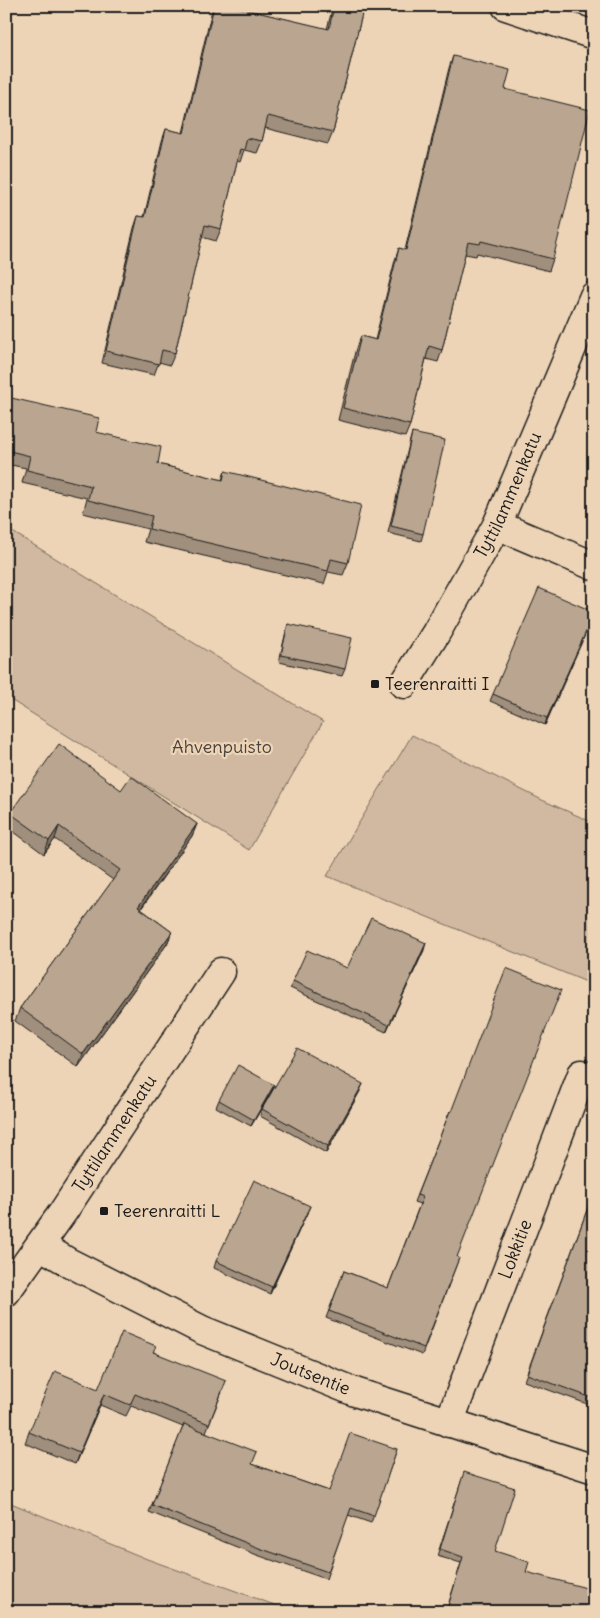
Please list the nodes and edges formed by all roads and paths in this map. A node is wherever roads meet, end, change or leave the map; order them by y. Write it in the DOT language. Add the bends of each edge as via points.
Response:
graph roads {
  1 [pos="506,6"];
  2 [pos="594,36"];
  3 [pos="594,296"];
  4 [pos="497,525"];
  5 [pos="594,566"];
  6 [pos="404,684"];
  7 [pos="221,972"];
  8 [pos="582,1074"];
  9 [pos="40,1245"];
  10 [pos="6,1292"];
  11 [pos="449,1423"];
  12 [pos="594,1469"];
  1 -- 2 [label="street"];
  3 -- 4 [label="street, Tyttilammenkatu"];
  4 -- 5 [label="street"];
  4 -- 6 [label="street, Tyttilammenkatu"];
  7 -- 9 [label="street, Tyttilammenkatu"];
  8 -- 11 [label="street, Lokkitie"];
  9 -- 10 [label="street, Tyttilammenkatu"];
  9 -- 11 [label="street, Joutsentie" via="202,1330 355,1392"];
  11 -- 12 [label="street, Joutsentie"];
}
